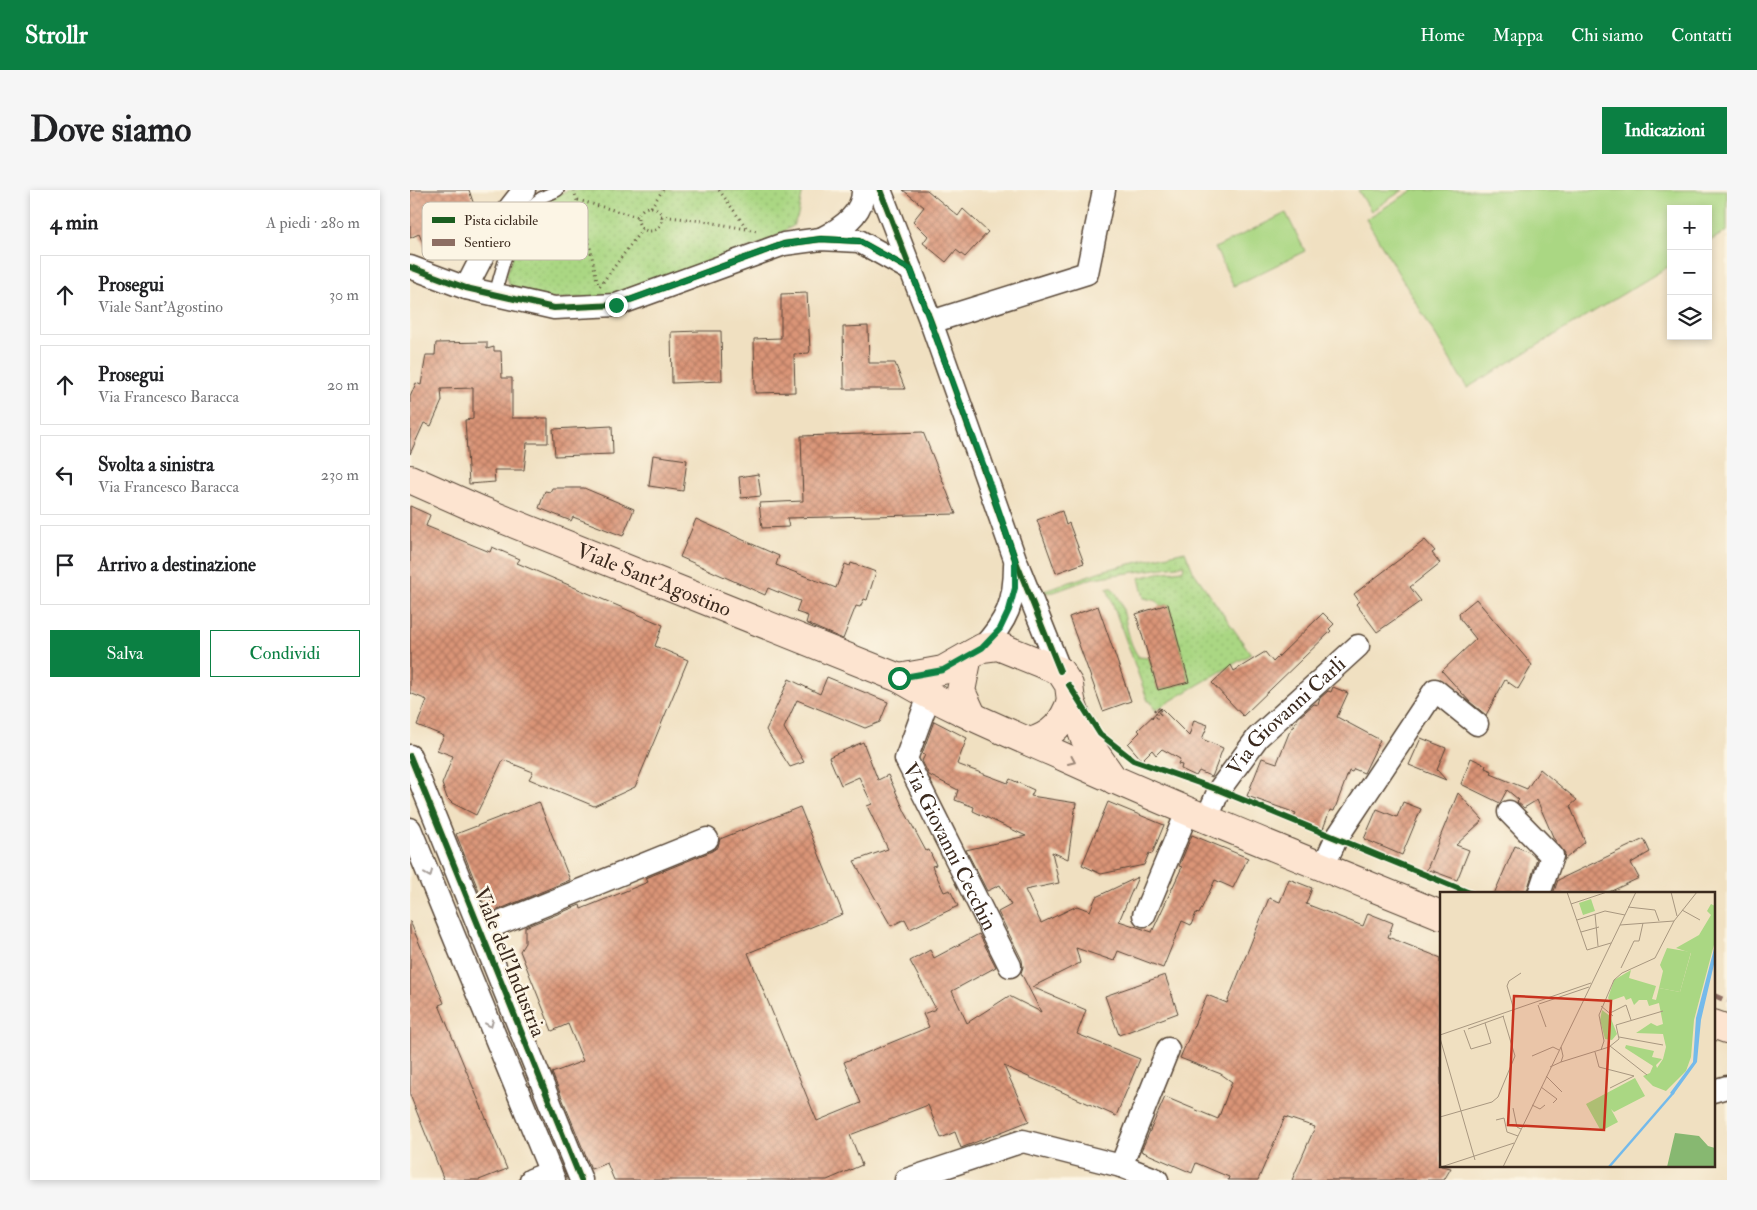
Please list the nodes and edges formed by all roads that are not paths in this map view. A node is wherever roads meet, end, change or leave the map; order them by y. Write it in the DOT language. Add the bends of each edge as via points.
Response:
graph roads {
  1 [pos="524,190"];
  2 [pos="558,190"];
  3 [pos="863,190"];
  4 [pos="880,190"];
  5 [pos="1104,190"];
  6 [pos="515,202"];
  7 [pos="537,202"];
  8 [pos="821,239"];
  9 [pos="480,260"];
  10 [pos="505,260"];
  11 [pos="410,267"];
  12 [pos="911,270"];
  13 [pos="466,288"];
  14 [pos="495,294"];
  15 [pos="931,322"];
  16 [pos="410,479"];
  17 [pos="1015,559"];
  18 [pos="1358,646"];
  19 [pos="975,652"];
  20 [pos="1060,671"];
  21 [pos="899,678"];
  22 [pos="929,696"];
  23 [pos="1072,701"];
  24 [pos="973,717"];
  25 [pos="1477,724"];
  26 [pos="1030,742"];
  27 [pos="410,756"];
  28 [pos="1114,780"];
  29 [pos="1509,812"];
  30 [pos="1197,814"];
  31 [pos="410,829"];
  32 [pos="707,839"];
  33 [pos="1323,867"];
  34 [pos="1540,892"];
  35 [pos="1144,915"];
  36 [pos="1440,915"];
  37 [pos="480,931"];
  38 [pos="1010,966"];
  39 [pos="1714,1024"];
  40 [pos="1727,1030"];
  41 [pos="1168,1049"];
  42 [pos="1727,1087"];
  43 [pos="1714,1091"];
  44 [pos="1121,1166"];
  45 [pos="545,1177"];
  46 [pos="581,1180"];
  47 [pos="906,1180"];
  48 [pos="1156,1180"];
  1 -- 6 [label="street"];
  2 -- 7 [label="lane"];
  3 -- 8 [label="street" via="863,197 841,230"];
  4 -- 12 [label="street"];
  5 -- 15 [label="street" via="1087,273"];
  8 -- 12 [label="street" via="859,241"];
  8 -- 14 [label="street" via="776,247 616,305 554,308"];
  9 -- 13 [label="street"];
  10 -- 14 [label="lane"];
  11 -- 13 [label="street"];
  12 -- 15 [label="street"];
  13 -- 14 [label="street"];
  15 -- 17 [label="street"];
  16 -- 21 [label="main road, Viale Sant'Agostino"];
  17 -- 19 [label="street" via="1015,588 1009,610 1000,629"];
  17 -- 20 [label="street"];
  18 -- 30 [label="street, Via Giovanni Carli" via="1258,737"];
  19 -- 20 [label="main road" via="998,646"];
  19 -- 21 [label="main road" via="943,670"];
  19 -- 24 [label="main road" via="961,690"];
  20 -- 23 [label="main road" via="1069,685"];
  21 -- 22 [label="main road, Viale Sant'Agostino"];
  22 -- 24 [label="main road, Viale Sant'Agostino"];
  22 -- 38 [label="street, Via Giovanni Cecchin" via="906,759"];
  23 -- 26 [label="main road" via="1059,726 1044,738"];
  23 -- 28 [label="main road" via="1084,737"];
  24 -- 26 [label="main road, Viale Sant'Agostino"];
  25 -- 33 [label="street" via="1434,690 1336,838"];
  26 -- 28 [label="main road, Viale Sant'Agostino, one-way"];
  27 -- 37 [label="street, Viale dell'Industria"];
  28 -- 30 [label="main road, Viale Sant'Agostino"];
  29 -- 34 [label="street" via="1552,856"];
  30 -- 33 [label="main road, Viale Sant'Agostino"];
  30 -- 35 [label="street"];
  31 -- 45 [label="street, Viale dell'Industria, one-way"];
  32 -- 37 [label="street"];
  33 -- 36 [label="main road, Viale Sant'Agostino"];
  37 -- 46 [label="street, Viale dell'Industria"];
  39 -- 40 [label="main road"];
  41 -- 44 [label="street"];
  42 -- 43 [label="street"];
  44 -- 47 [label="street" via="1023,1141"];
  44 -- 48 [label="street"];
}
